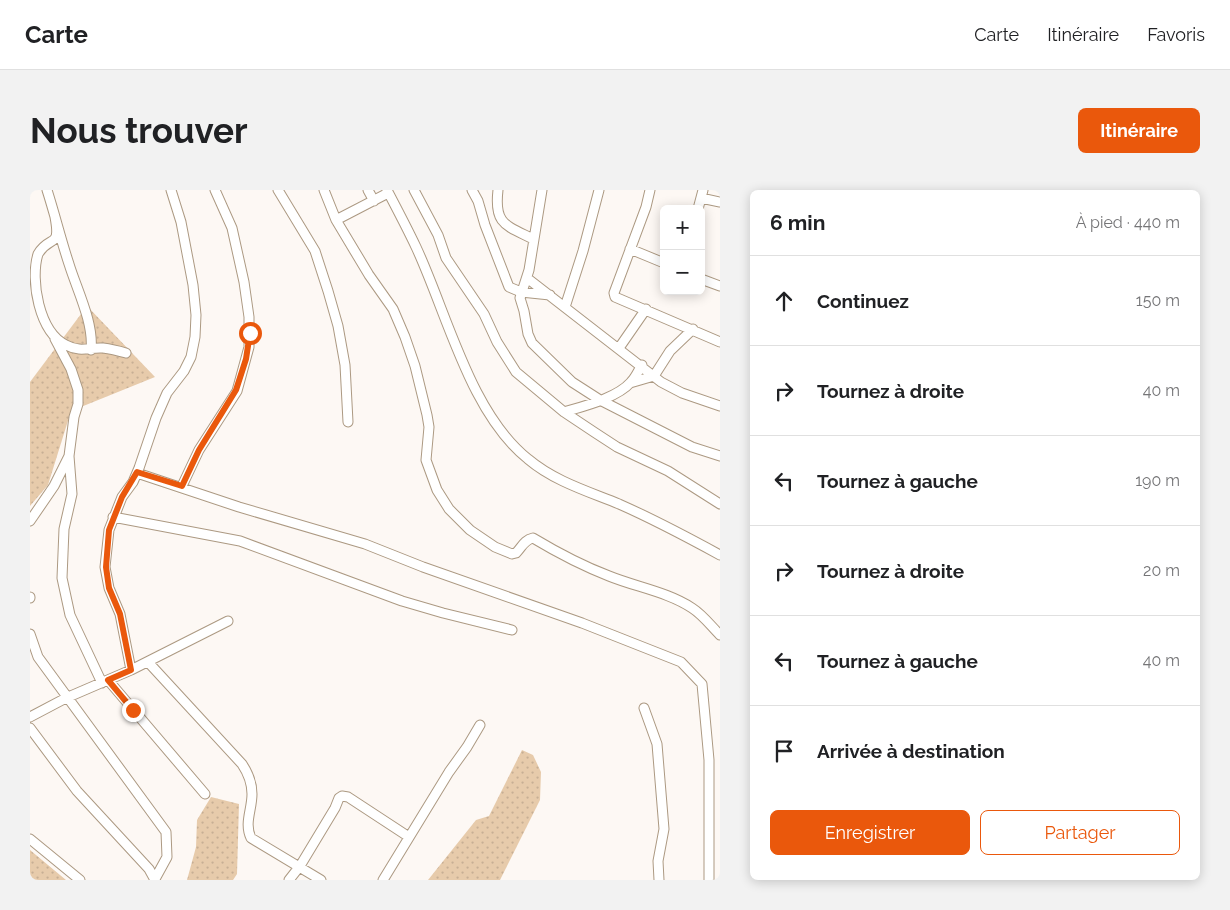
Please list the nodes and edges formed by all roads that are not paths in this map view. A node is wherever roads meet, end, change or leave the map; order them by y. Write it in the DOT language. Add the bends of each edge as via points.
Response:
graph roads {
  1 [pos="47,190"];
  2 [pos="172,190"];
  3 [pos="215,190"];
  4 [pos="278,190"];
  5 [pos="324,190"];
  6 [pos="368,190"];
  7 [pos="414,190"];
  8 [pos="472,190"];
  9 [pos="498,190"];
  10 [pos="542,190"];
  11 [pos="599,190"];
  12 [pos="650,190"];
  13 [pos="388,191"];
  14 [pos="702,194"];
  15 [pos="374,201"];
  16 [pos="720,202"];
  17 [pos="56,217"];
  18 [pos="336,220"];
  19 [pos="533,239"];
  20 [pos="630,249"];
  21 [pos="660,261"];
  22 [pos="527,278"];
  23 [pos="705,280"];
  24 [pos="720,286"];
  25 [pos="521,292"];
  26 [pos="550,296"];
  27 [pos="565,307"];
  28 [pos="646,309"];
  29 [pos="693,329"];
  30 [pos="54,337"];
  31 [pos="720,342"];
  32 [pos="619,348"];
  33 [pos="91,350"];
  34 [pos="126,353"];
  35 [pos="642,365"];
  36 [pos="654,376"];
  37 [pos="630,383"];
  38 [pos="600,400"];
  39 [pos="720,406"];
  40 [pos="564,412"];
  41 [pos="348,422"];
  42 [pos="69,456"];
  43 [pos="720,456"];
  44 [pos="137,472"];
  45 [pos="182,486"];
  46 [pos="720,504"];
  47 [pos="113,517"];
  48 [pos="30,521"];
  49 [pos="720,555"];
  50 [pos="228,621"];
  51 [pos="512,630"];
  52 [pos="30,634"];
  53 [pos="720,635"];
  54 [pos="148,662"];
  55 [pos="131,670"];
  56 [pos="105,681"];
  57 [pos="66,698"];
  58 [pos="644,708"];
  59 [pos="30,716"];
  60 [pos="480,725"];
  61 [pos="30,728"];
  62 [pos="205,794"];
  63 [pos="409,837"];
  64 [pos="30,839"];
  65 [pos="300,866"];
  66 [pos="80,880"];
  67 [pos="155,880"];
  68 [pos="289,880"];
  69 [pos="321,880"];
  70 [pos="383,880"];
  71 [pos="658,880"];
  72 [pos="709,880"];
  1 -- 17 [label="street"];
  2 -- 44 [label="street" via="193,285 195,337 191,357 167,393"];
  3 -- 45 [label="street" via="232,228 244,282 249,348 236,390 199,450"];
  4 -- 41 [label="street" via="315,252 328,291 346,365"];
  5 -- 18 [label="street"];
  6 -- 15 [label="street"];
  7 -- 40 [label="street" via="438,235 446,258 484,314 508,361 521,377"];
  8 -- 25 [label="street" via="508,286"];
  9 -- 19 [label="street" via="497,207 501,220"];
  10 -- 19 [label="street"];
  11 -- 27 [label="street"];
  12 -- 20 [label="street"];
  13 -- 15 [label="street"];
  13 -- 49 [label="street" via="416,248 474,386 514,448 558,479 620,505"];
  14 -- 16 [label="street"];
  15 -- 18 [label="street"];
  17 -- 30 [label="street" via="58,233 38,254 32,276 33,296 43,322"];
  17 -- 33 [label="street" via="88,323"];
  18 -- 53 [label="street" via="393,309 402,329 430,427 426,460 436,490 450,509 470,530 495,547 512,554 533,538 600,572 690,607"];
  19 -- 22 [label="street"];
  20 -- 21 [label="street"];
  20 -- 28 [label="street" via="614,295"];
  22 -- 25 [label="street"];
  22 -- 26 [label="street"];
  23 -- 24 [label="street"];
  25 -- 26 [label="street"];
  25 -- 38 [label="street" via="520,301 532,343 572,382"];
  26 -- 27 [label="street"];
  27 -- 32 [label="street"];
  28 -- 29 [label="street"];
  28 -- 32 [label="street"];
  29 -- 31 [label="street"];
  29 -- 36 [label="street" via="670,351"];
  30 -- 33 [label="street" via="78,350"];
  30 -- 42 [label="street" via="78,390"];
  32 -- 35 [label="street"];
  33 -- 34 [label="street" via="103,348"];
  35 -- 36 [label="street"];
  35 -- 37 [label="street"];
  36 -- 37 [label="street"];
  36 -- 39 [label="street" via="682,393"];
  37 -- 38 [label="street"];
  38 -- 40 [label="street"];
  38 -- 43 [label="street" via="684,443"];
  40 -- 46 [label="street" via="617,447 668,471"];
  42 -- 48 [label="street" via="54,486"];
  42 -- 56 [label="street" via="72,494 64,529 62,578 70,615"];
  44 -- 45 [label="street"];
  44 -- 47 [label="street"];
  45 -- 72 [label="street" via="239,507 365,544 681,662 702,684 709,760"];
  47 -- 51 [label="street" via="240,541 402,601"];
  47 -- 55 [label="street" via="106,543 106,567 109,588 120,614"];
  50 -- 54 [label="street"];
  52 -- 57 [label="street" via="38,657"];
  54 -- 55 [label="street"];
  54 -- 65 [label="street" via="242,764 251,783 248,832 252,838"];
  55 -- 56 [label="street"];
  56 -- 57 [label="street"];
  56 -- 62 [label="street"];
  57 -- 59 [label="street"];
  57 -- 67 [label="street" via="166,832 167,857"];
  58 -- 71 [label="street" via="657,744 664,829"];
  60 -- 63 [label="street"];
  61 -- 67 [label="street" via="64,776 149,869"];
  63 -- 65 [label="street" via="342,796"];
  63 -- 70 [label="street"];
  64 -- 66 [label="street"];
  65 -- 68 [label="street"];
  65 -- 69 [label="street"];
}
